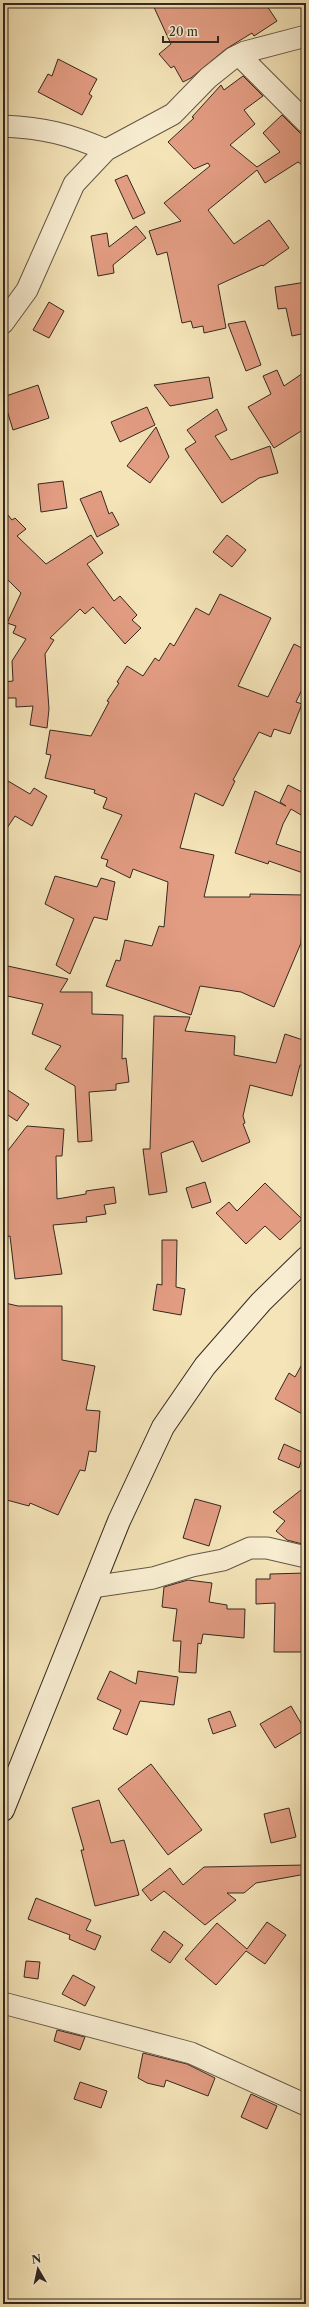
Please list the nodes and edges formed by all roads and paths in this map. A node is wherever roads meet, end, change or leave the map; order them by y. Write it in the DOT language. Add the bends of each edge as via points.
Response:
graph roads {
  1 [pos="306,36"];
  2 [pos="239,55"];
  3 [pos="306,122"];
  4 [pos="3,126"];
  5 [pos="106,150"];
  6 [pos="3,323"];
  7 [pos="306,1258"];
  8 [pos="306,1557"];
  9 [pos="92,1587"];
  10 [pos="3,1810"];
  11 [pos="3,2003"];
  12 [pos="306,2105"];
  1 -- 2 [label="street"];
  2 -- 3 [label="street"];
  2 -- 5 [label="street" via="208,78 173,114"];
  4 -- 5 [label="street" via="35,128 75,136"];
  5 -- 6 [label="street" via="74,184 27,290"];
  7 -- 9 [label="main road" via="261,1302 205,1366 163,1426"];
  8 -- 9 [label="street" via="267,1548 250,1548 223,1560 153,1578"];
  9 -- 10 [label="main road"];
  11 -- 12 [label="street" via="191,2052"];
}
